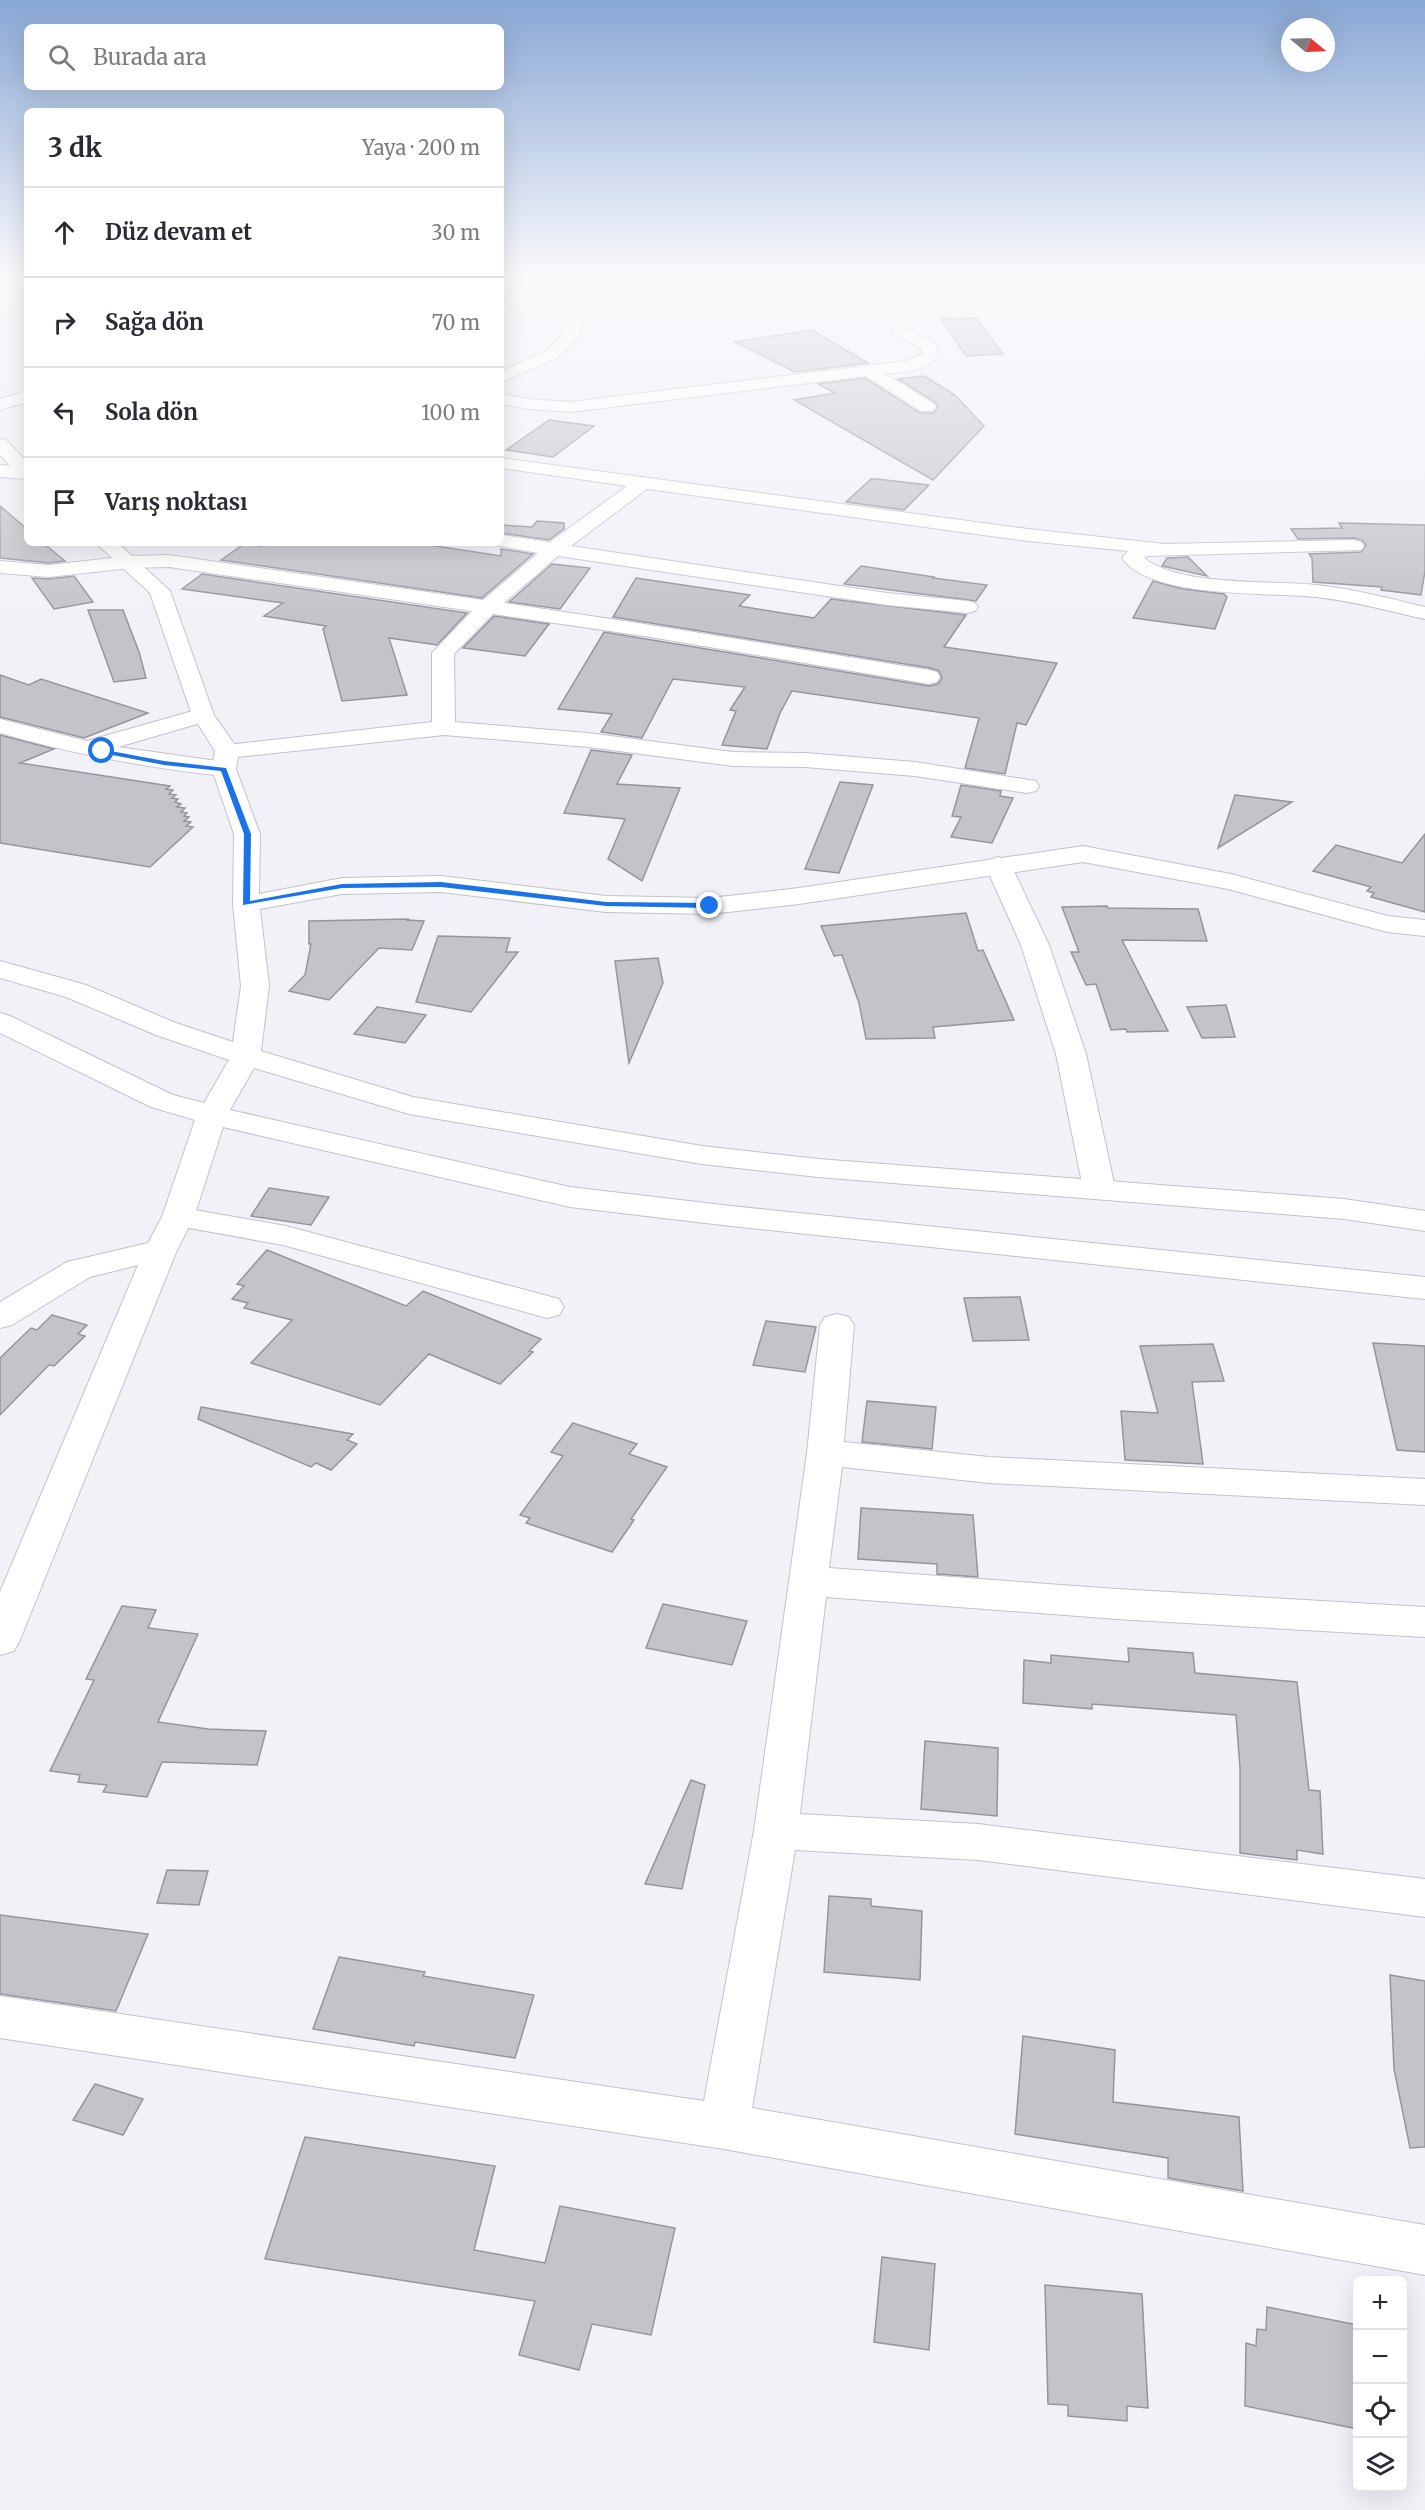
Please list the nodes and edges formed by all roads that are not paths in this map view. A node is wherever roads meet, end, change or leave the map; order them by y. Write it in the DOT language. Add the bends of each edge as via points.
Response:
graph roads {
  1 [pos="713,388"];
  2 [pos="897,388"];
  3 [pos="24,397"];
  4 [pos="504,400"];
  5 [pos="0,405"];
  6 [pos="927,407"];
  7 [pos="0,444"];
  8 [pos="504,464"];
  9 [pos="24,470"];
  10 [pos="0,471"];
  11 [pos="24,473"];
  12 [pos="643,483"];
  13 [pos="504,541"];
  14 [pos="110,546"];
  15 [pos="1354,546"];
  16 [pos="555,549"];
  17 [pos="1163,549"];
  18 [pos="130,562"];
  19 [pos="0,567"];
  20 [pos="488,607"];
  21 [pos="968,607"];
  22 [pos="1425,613"];
  23 [pos="929,677"];
  24 [pos="203,715"];
  25 [pos="0,726"];
  26 [pos="444,728"];
  27 [pos="88,748"];
  28 [pos="225,760"];
  29 [pos="1027,786"];
  30 [pos="998,865"];
  31 [pos="246,904"];
  32 [pos="1425,928"];
  33 [pos="0,969"];
  34 [pos="0,1022"];
  35 [pos="228,1088"];
  36 [pos="1099,1188"];
  37 [pos="178,1217"];
  38 [pos="1425,1221"];
  39 [pos="160,1250"];
  40 [pos="1425,1288"];
  41 [pos="547,1307"];
  42 [pos="0,1317"];
  43 [pos="837,1325"];
  44 [pos="825,1453"];
  45 [pos="1425,1492"];
  46 [pos="809,1581"];
  47 [pos="1425,1622"];
  48 [pos="0,1640"];
  49 [pos="776,1832"];
  50 [pos="1425,1898"];
  51 [pos="0,2017"];
  52 [pos="724,2126"];
  53 [pos="1425,2250"];
  1 -- 4 [label="street" via="570,407"];
  2 -- 6 [label="street"];
  3 -- 5 [label="street"];
  7 -- 9 [label="street"];
  8 -- 12 [label="street"];
  10 -- 11 [label="street"];
  12 -- 16 [label="street"];
  12 -- 17 [label="street" via="1028,536"];
  13 -- 16 [label="street"];
  14 -- 18 [label="street"];
  15 -- 17 [label="street"];
  16 -- 20 [label="street"];
  16 -- 21 [label="street" via="887,599"];
  17 -- 22 [label="street" via="1142,550 1132,558 1138,566 1165,577 1318,591"];
  18 -- 19 [label="street" via="49,571"];
  18 -- 20 [label="street" via="169,561"];
  18 -- 24 [label="street" via="160,591"];
  20 -- 23 [label="street"];
  20 -- 26 [label="street" via="443,653"];
  24 -- 27 [label="street"];
  24 -- 28 [label="street"];
  25 -- 27 [label="street"];
  26 -- 28 [label="street"];
  26 -- 29 [label="street" via="588,740 733,759 806,760 915,769"];
  27 -- 28 [label="street" via="164,763"];
  28 -- 31 [label="street" via="247,834"];
  30 -- 31 [label="street" via="710,906 606,904 441,884 342,886"];
  30 -- 32 [label="street" via="1083,854 1231,882 1388,924"];
  30 -- 36 [label="street" via="1035,945 1071,1053"];
  31 -- 35 [label="street" via="255,986"];
  33 -- 35 [label="street" via="76,991 166,1029"];
  34 -- 35 [label="street" via="162,1101"];
  35 -- 36 [label="street" via="409,1105 702,1155 819,1168"];
  35 -- 37 [label="street"];
  35 -- 40 [label="street" via="570,1197"];
  36 -- 38 [label="street" via="1344,1209"];
  37 -- 39 [label="street"];
  37 -- 41 [label="street" via="286,1236"];
  39 -- 42 [label="street" via="79,1269"];
  39 -- 48 [label="street"];
  43 -- 44 [label="street"];
  44 -- 45 [label="street" via="989,1470"];
  44 -- 46 [label="street"];
  46 -- 47 [label="street"];
  46 -- 49 [label="street"];
  49 -- 50 [label="street" via="978,1842"];
  49 -- 52 [label="street"];
  51 -- 52 [label="street"];
  52 -- 53 [label="street"];
}
